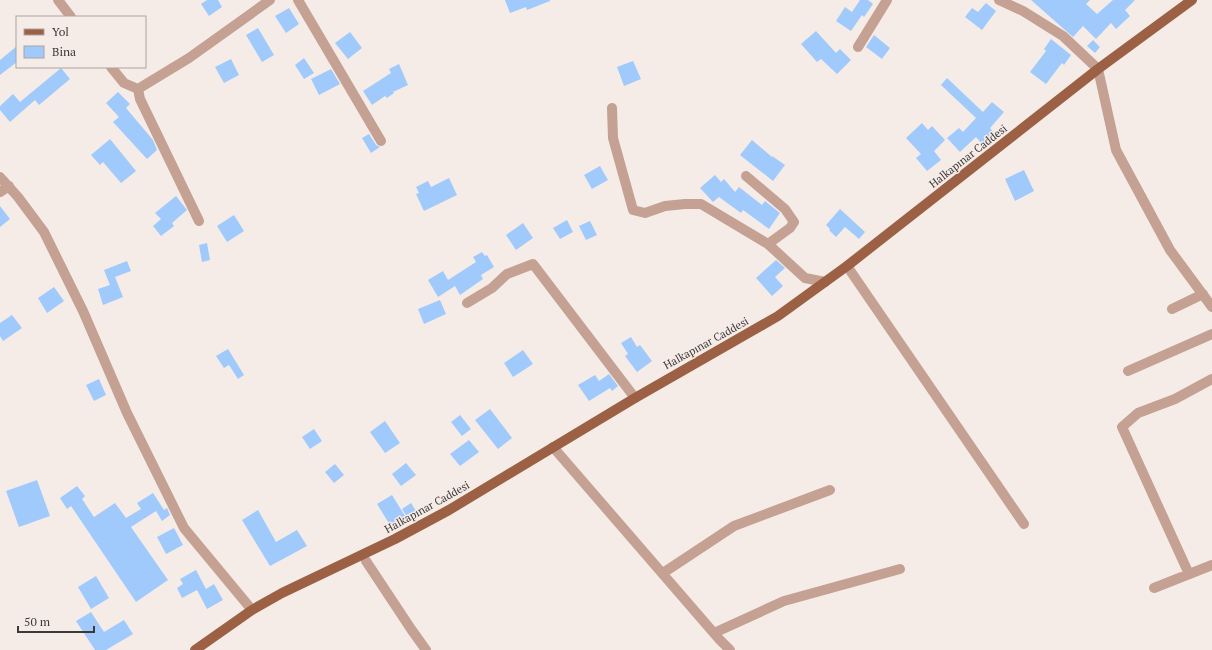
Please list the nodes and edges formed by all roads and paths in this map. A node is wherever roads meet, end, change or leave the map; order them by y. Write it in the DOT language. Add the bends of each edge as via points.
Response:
graph roads {
  1 [pos="58,0"];
  2 [pos="270,0"];
  3 [pos="298,0"];
  4 [pos="887,0"];
  5 [pos="999,0"];
  6 [pos="1192,0"];
  7 [pos="70,16"];
  8 [pos="858,47"];
  9 [pos="112,68"];
  10 [pos="1098,69"];
  11 [pos="138,89"];
  12 [pos="612,108"];
  13 [pos="381,142"];
  14 [pos="746,176"];
  15 [pos="0,177"];
  16 [pos="9,186"];
  17 [pos="0,192"];
  18 [pos="199,221"];
  19 [pos="768,244"];
  20 [pos="847,266"];
  21 [pos="825,282"];
  22 [pos="1203,294"];
  23 [pos="467,303"];
  24 [pos="1212,307"];
  25 [pos="1172,309"];
  26 [pos="1212,334"];
  27 [pos="1128,371"];
  28 [pos="1212,379"];
  29 [pos="635,398"];
  30 [pos="553,447"];
  31 [pos="830,490"];
  32 [pos="1024,524"];
  33 [pos="366,561"];
  34 [pos="1212,565"];
  35 [pos="900,569"];
  36 [pos="663,573"];
  37 [pos="1188,574"];
  38 [pos="1154,588"];
  39 [pos="252,610"];
  40 [pos="714,633"];
  41 [pos="195,650"];
  42 [pos="426,650"];
  43 [pos="730,650"];
  1 -- 7 [label="street"];
  2 -- 11 [label="street" via="189,58"];
  3 -- 13 [label="street"];
  4 -- 8 [label="street"];
  5 -- 10 [label="street" via="1023,11 1063,36"];
  6 -- 10 [label="main road, Halkapınar Caddesi"];
  9 -- 11 [label="street" via="124,83"];
  10 -- 20 [label="main road, Halkapınar Caddesi"];
  10 -- 22 [label="street" via="1116,150 1170,250"];
  11 -- 18 [label="street" via="140,99"];
  12 -- 19 [label="street" via="612,138 633,210 645,214 665,206 701,204"];
  14 -- 19 [label="street" via="785,209 794,222"];
  15 -- 16 [label="street"];
  16 -- 17 [label="street"];
  16 -- 39 [label="street" via="44,232 83,311 127,413 184,528"];
  19 -- 21 [label="street" via="805,278"];
  20 -- 21 [label="main road, Halkapınar Caddesi"];
  20 -- 32 [label="street"];
  21 -- 29 [label="main road, Halkapınar Caddesi" via="778,316"];
  22 -- 24 [label="street"];
  22 -- 25 [label="street"];
  23 -- 29 [label="street" via="492,288 507,274 533,264"];
  26 -- 27 [label="street"];
  28 -- 37 [label="street" via="1175,399 1138,413 1122,427"];
  29 -- 30 [label="main road, Halkapınar Caddesi"];
  30 -- 36 [label="street"];
  30 -- 39 [label="main road, Halkapınar Caddesi" via="449,510"];
  31 -- 36 [label="street" via="734,526"];
  33 -- 42 [label="street"];
  34 -- 37 [label="street"];
  35 -- 40 [label="street" via="784,601"];
  36 -- 40 [label="street"];
  37 -- 38 [label="street"];
  39 -- 41 [label="main road, Halkapınar Caddesi"];
  40 -- 43 [label="street"];
}
